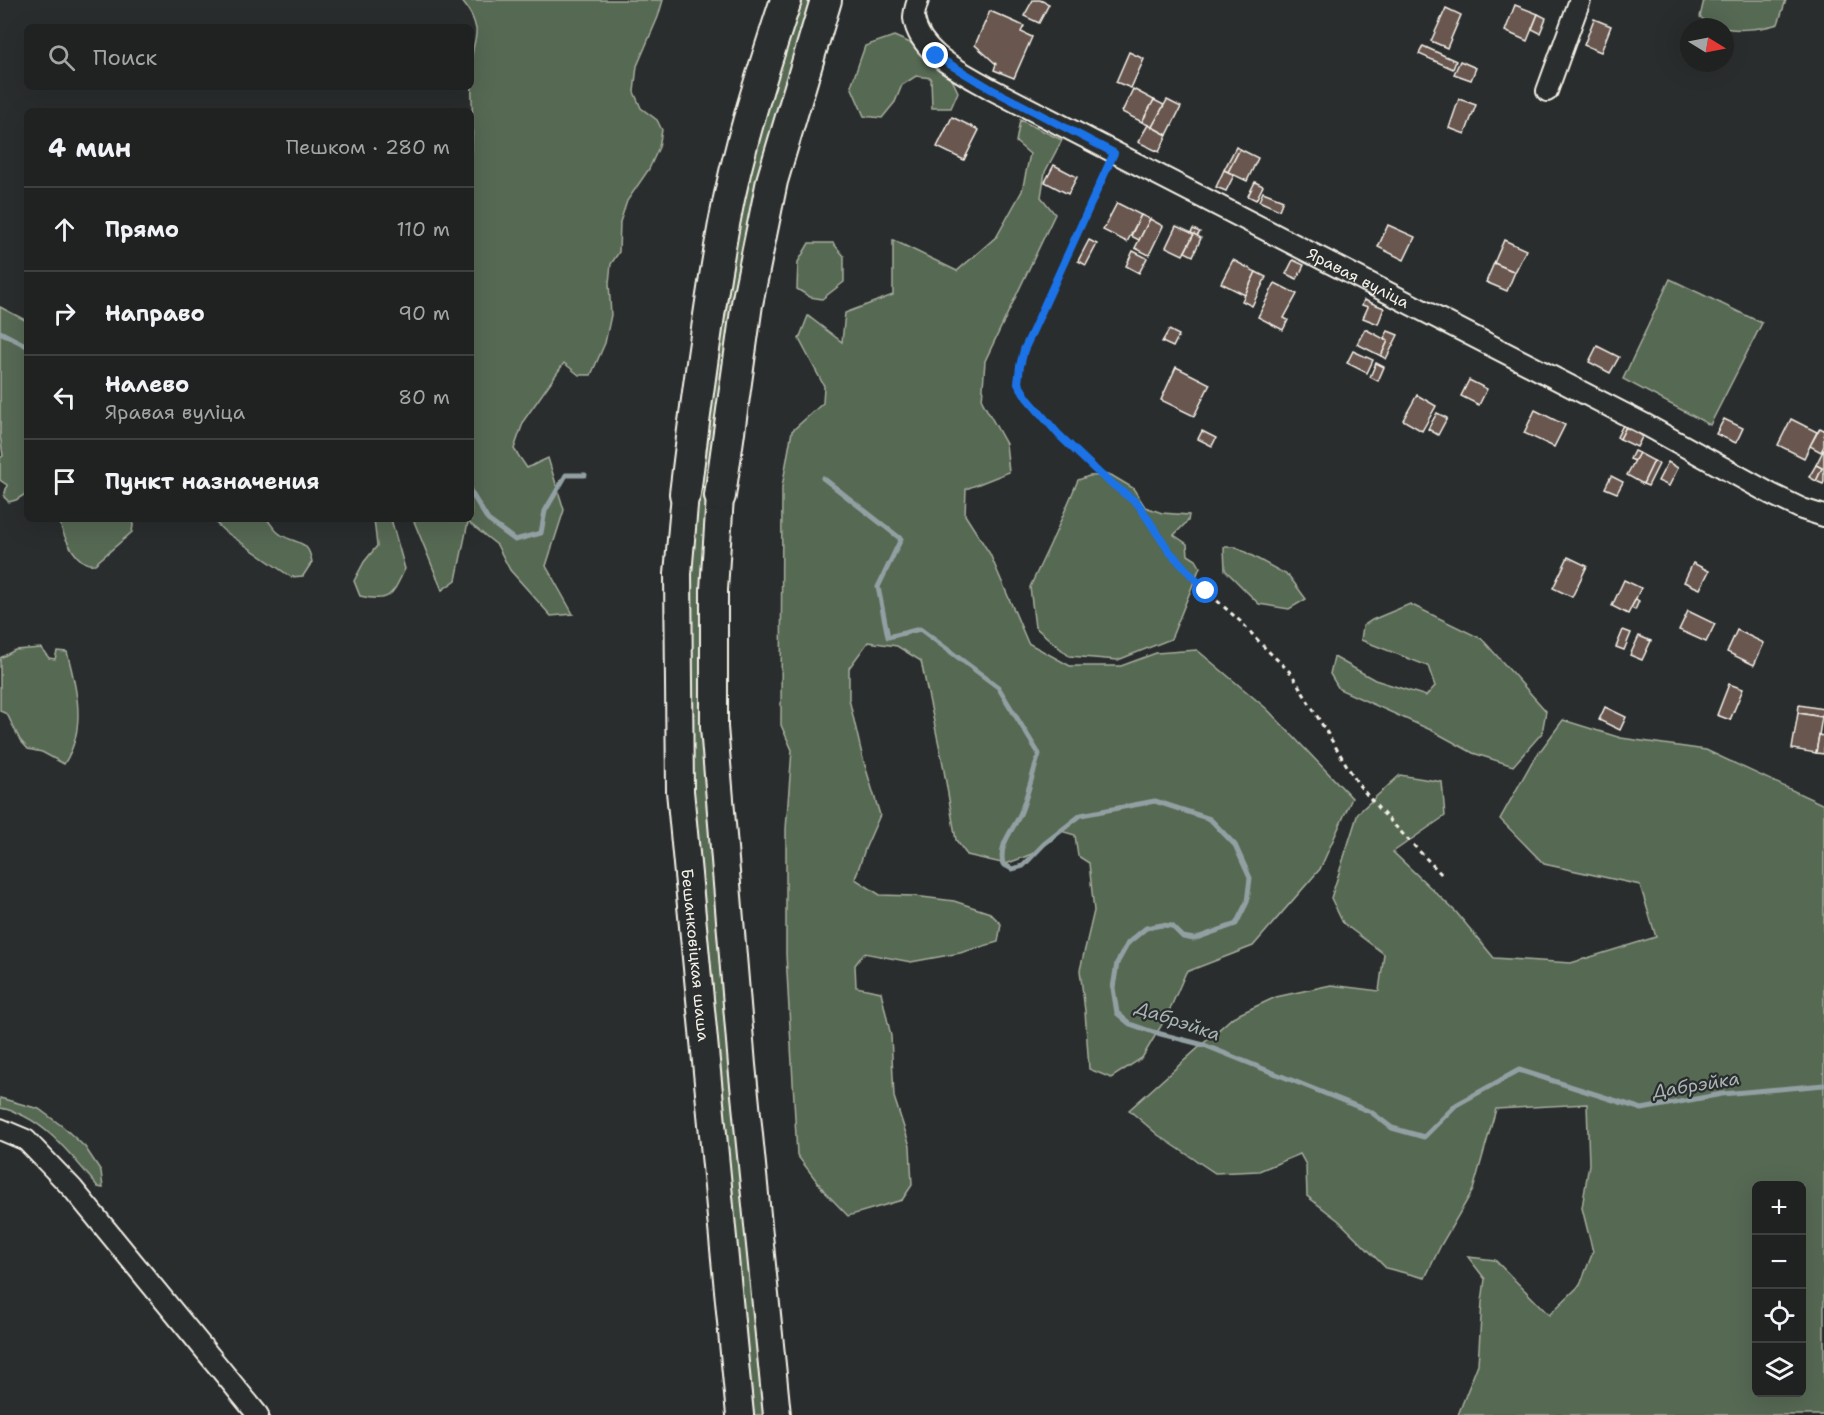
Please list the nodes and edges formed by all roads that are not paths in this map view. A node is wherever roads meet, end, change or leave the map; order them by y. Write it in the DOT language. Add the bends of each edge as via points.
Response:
graph roads {
  1 [pos="786,0"];
  2 [pos="826,0"];
  3 [pos="1580,0"];
  4 [pos="916,9"];
  5 [pos="1547,91"];
  6 [pos="685,494"];
  7 [pos="720,496"];
  8 [pos="1824,516"];
  9 [pos="0,1129"];
  10 [pos="258,1415"];
  11 [pos="740,1415"];
  12 [pos="777,1415"];
  1 -- 6 [label="highway" via="756,93 725,221"];
  2 -- 7 [label="highway" via="772,181 747,304"];
  3 -- 5 [label="street"];
  4 -- 8 [label="street, Яравая вуліца" via="920,35 936,56 991,89 1646,425 1771,494"];
  6 -- 11 [label="main road, Бешанковіцкая шаша" via="678,574 680,791"];
  7 -- 12 [label="main road" via="714,590 714,728"];
  9 -- 10 [label="street" via="26,1140 73,1189"];
}
